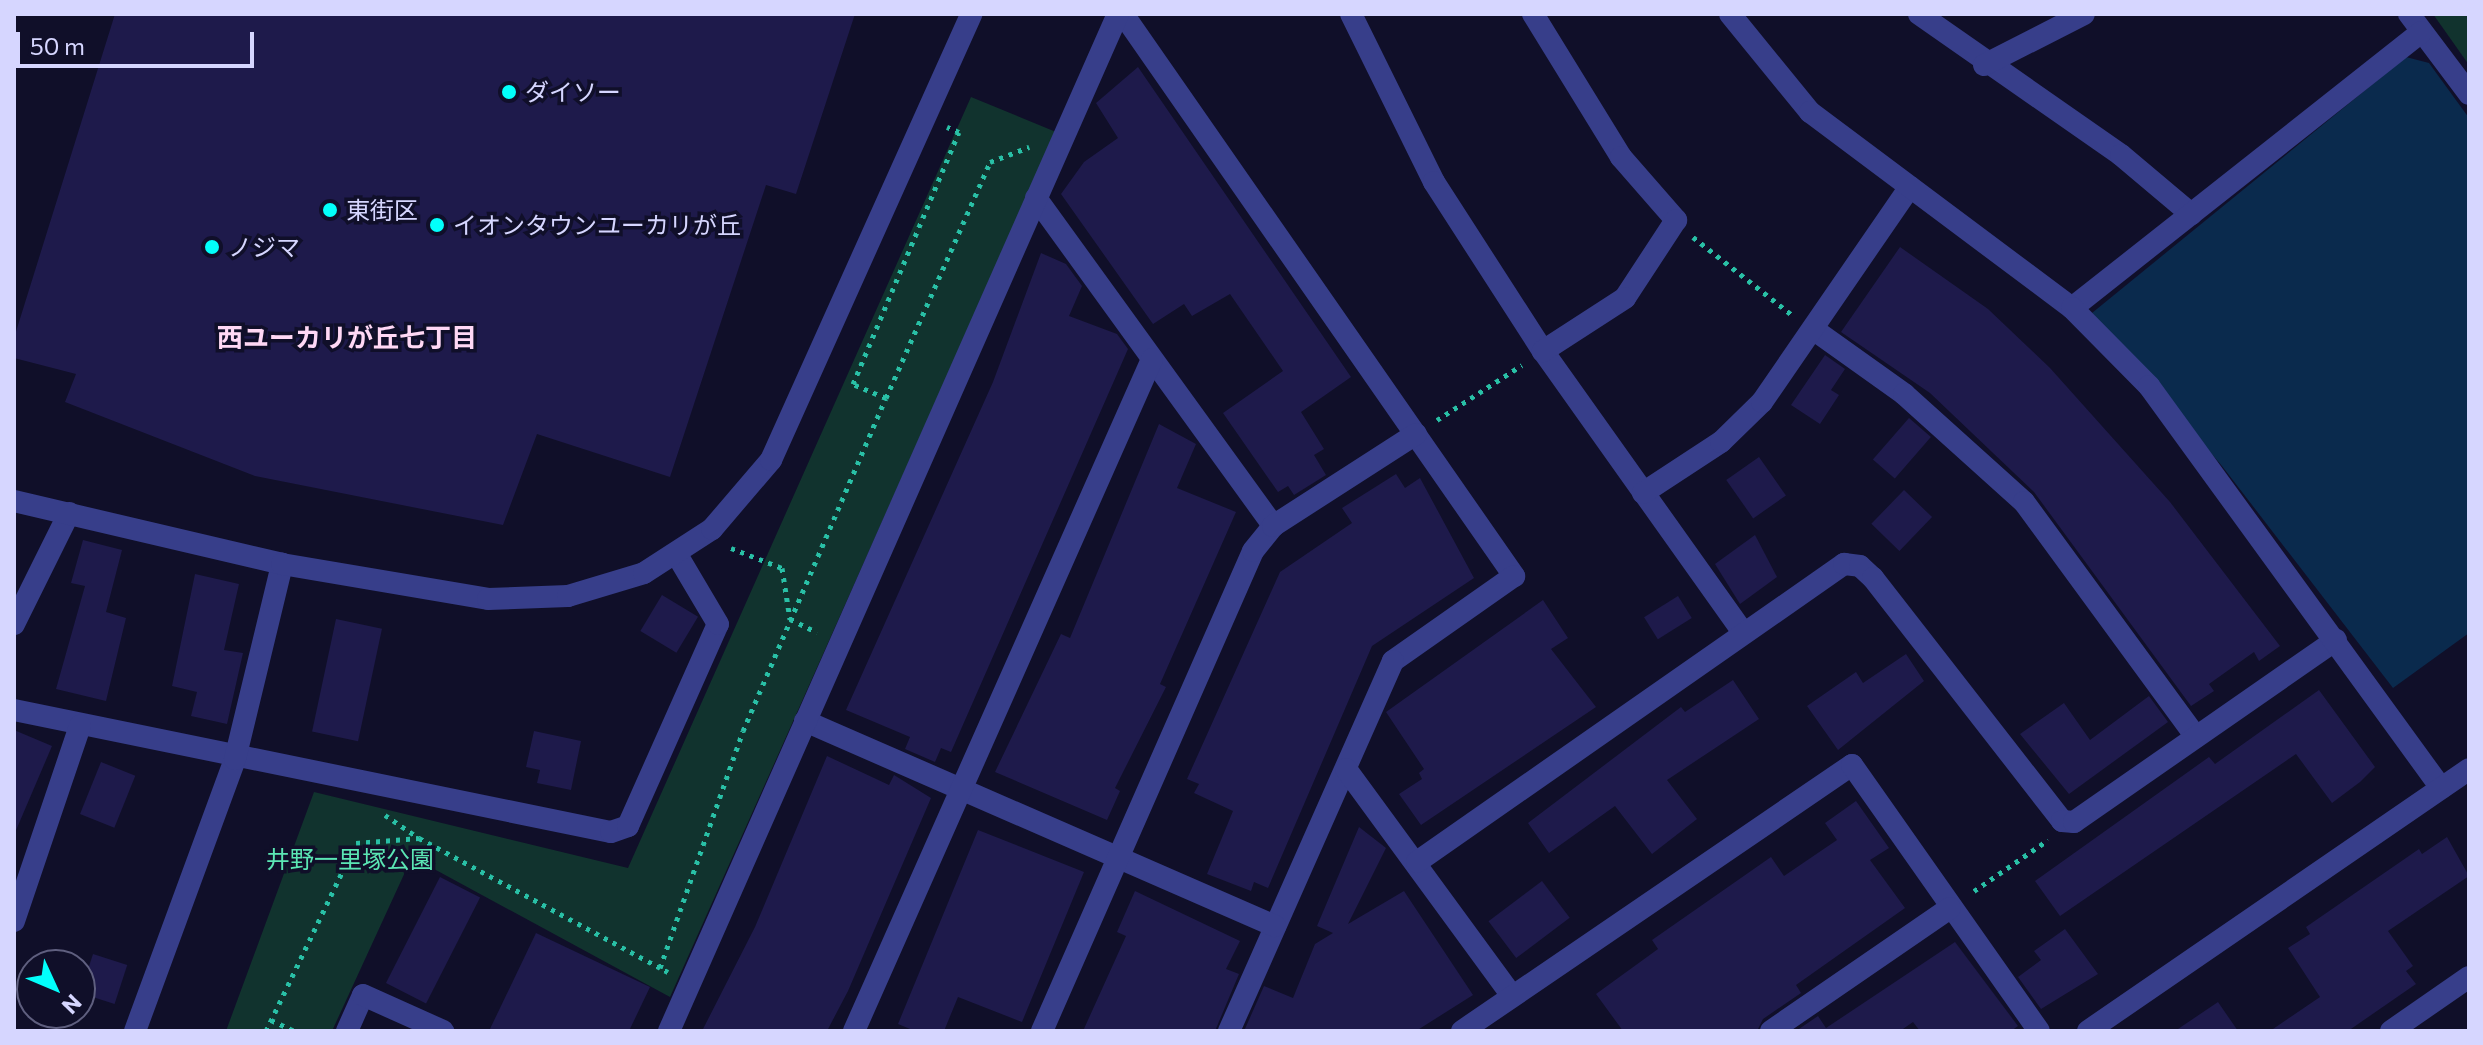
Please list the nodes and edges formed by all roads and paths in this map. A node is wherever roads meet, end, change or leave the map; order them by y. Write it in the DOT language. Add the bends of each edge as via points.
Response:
graph roads {
  1 [pos="971,14"];
  2 [pos="1120,14"];
  3 [pos="1351,14"];
  4 [pos="1533,14"];
  5 [pos="1730,14"];
  6 [pos="1919,14"];
  7 [pos="2084,14"];
  8 [pos="2415,23"];
  9 [pos="1984,65"];
  10 [pos="2469,94"];
  11 [pos="947,127"];
  12 [pos="1044,142"];
  13 [pos="1910,187"];
  14 [pos="1036,198"];
  15 [pos="2191,214"];
  16 [pos="1676,220"];
  17 [pos="2072,308"];
  18 [pos="1813,329"];
  19 [pos="1543,351"];
  20 [pos="1152,359"];
  21 [pos="886,398"];
  22 [pos="1416,434"];
  23 [pos="1643,493"];
  24 [pos="14,501"];
  25 [pos="69,513"];
  26 [pos="1273,526"];
  27 [pos="729,547"];
  28 [pos="677,555"];
  29 [pos="282,564"];
  30 [pos="790,619"];
  31 [pos="14,624"];
  32 [pos="1743,632"];
  33 [pos="2336,640"];
  34 [pos="14,710"];
  35 [pos="805,721"];
  36 [pos="80,726"];
  37 [pos="2196,737"];
  38 [pos="235,759"];
  39 [pos="1346,769"];
  40 [pos="2469,769"];
  41 [pos="2441,788"];
  42 [pos="962,789"];
  43 [pos="2074,822"];
  44 [pos="1118,857"];
  45 [pos="1417,862"];
  46 [pos="1950,908"];
  47 [pos="14,921"];
  48 [pos="1275,926"];
  49 [pos="660,968"];
  50 [pos="2469,977"];
  51 [pos="690,982"];
  52 [pos="1512,996"];
  53 [pos="271,1020"];
  54 [pos="135,1031"];
  55 [pos="266,1031"];
  56 [pos="295,1031"];
  57 [pos="347,1031"];
  58 [pos="443,1031"];
  59 [pos="669,1031"];
  60 [pos="854,1031"];
  61 [pos="1042,1031"];
  62 [pos="1229,1031"];
  63 [pos="1462,1031"];
  64 [pos="1771,1031"];
  65 [pos="2039,1031"];
  66 [pos="2088,1031"];
  67 [pos="2391,1031"];
  1 -- 28 [label="street" via="786,434 740,503"];
  2 -- 14 [label="street"];
  2 -- 22 [label="street"];
  3 -- 19 [label="street" via="1434,182"];
  4 -- 16 [label="street" via="1613,145"];
  5 -- 13 [label="street" via="1810,112"];
  6 -- 9 [label="street"];
  7 -- 9 [label="street"];
  8 -- 10 [label="street"];
  8 -- 15 [label="street"];
  9 -- 15 [label="street" via="2121,155"];
  11 -- 21 [label="path" via="959,132 853,384"];
  12 -- 21 [label="path" via="990,162"];
  13 -- 17 [label="street"];
  13 -- 18 [label="street"];
  14 -- 20 [label="street"];
  14 -- 35 [label="street"];
  15 -- 17 [label="street"];
  16 -- 18 [label="path" via="1740,278"];
  16 -- 19 [label="street" via="1625,298"];
  17 -- 33 [label="street" via="2149,386"];
  18 -- 23 [label="street" via="1762,402 1721,442"];
  18 -- 37 [label="street" via="1904,394 2024,502"];
  19 -- 22 [label="path"];
  19 -- 23 [label="street"];
  20 -- 26 [label="street"];
  20 -- 42 [label="street"];
  21 -- 30 [label="path"];
  22 -- 26 [label="street"];
  22 -- 39 [label="street" via="1514,576 1393,661"];
  23 -- 32 [label="street"];
  24 -- 25 [label="street"];
  25 -- 29 [label="street"];
  25 -- 31 [label="street"];
  26 -- 44 [label="street" via="1253,551"];
  27 -- 30 [label="path" via="782,568"];
  28 -- 29 [label="street" via="604,587 535,599 488,599"];
  28 -- 38 [label="street" via="718,624 628,826 611,832"];
  29 -- 38 [label="street"];
  30 -- 49 [label="path" via="743,731"];
  32 -- 43 [label="street" via="1844,564 1860,566 2054,817"];
  32 -- 45 [label="street"];
  33 -- 37 [label="street"];
  33 -- 41 [label="street"];
  34 -- 36 [label="street"];
  35 -- 42 [label="street"];
  35 -- 51 [label="street"];
  36 -- 38 [label="street"];
  36 -- 47 [label="street"];
  37 -- 43 [label="street"];
  38 -- 54 [label="street"];
  39 -- 45 [label="street"];
  39 -- 48 [label="street"];
  40 -- 41 [label="street"];
  41 -- 66 [label="street"];
  42 -- 44 [label="street"];
  42 -- 60 [label="street"];
  43 -- 46 [label="path"];
  44 -- 48 [label="street"];
  44 -- 61 [label="street"];
  45 -- 52 [label="street"];
  46 -- 52 [label="street" via="1852,765"];
  46 -- 64 [label="street"];
  46 -- 65 [label="street"];
  48 -- 62 [label="street"];
  49 -- 51 [label="path"];
  49 -- 53 [label="path" via="419,838 356,843"];
  50 -- 67 [label="street"];
  51 -- 59 [label="street"];
  52 -- 63 [label="street"];
  53 -- 55 [label="path"];
  53 -- 56 [label="path"];
  57 -- 58 [label="street" via="363,995"];
}
